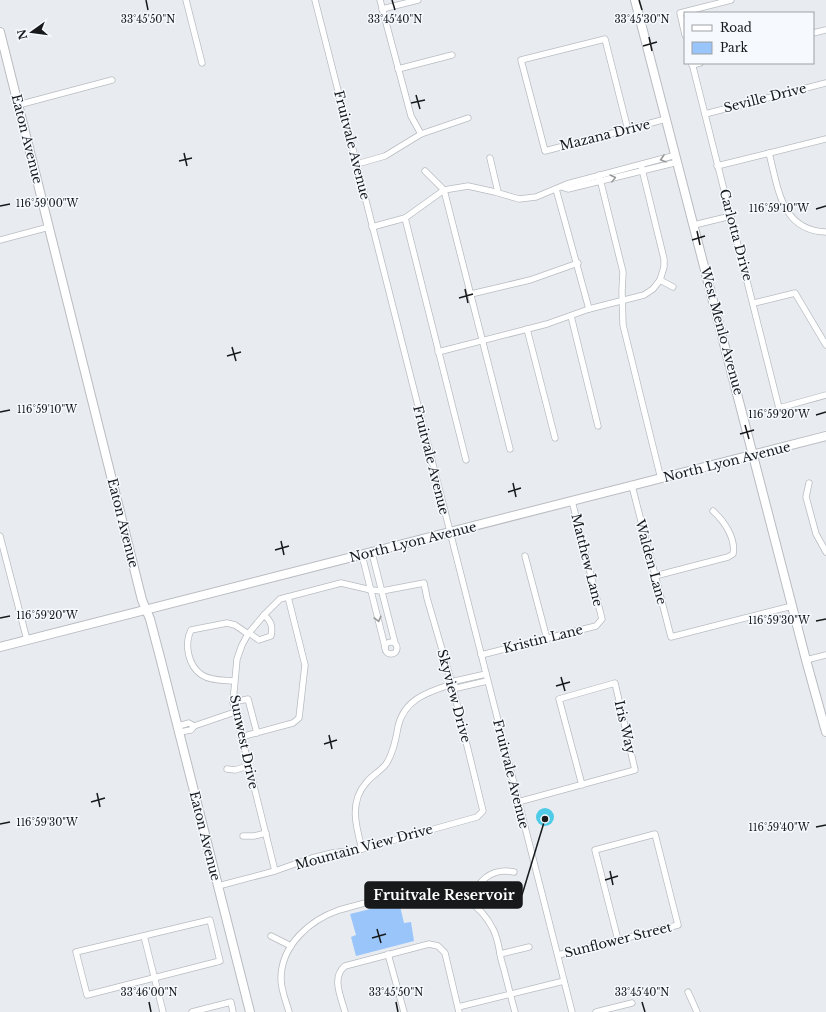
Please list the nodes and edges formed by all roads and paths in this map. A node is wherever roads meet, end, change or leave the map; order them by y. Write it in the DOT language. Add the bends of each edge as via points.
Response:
graph roads {
  1 [pos="186,0"];
  2 [pos="315,0"];
  3 [pos="380,0"];
  4 [pos="418,0"];
  5 [pos="636,0"];
  6 [pos="731,0"];
  7 [pos="382,9"];
  8 [pos="826,30"];
  9 [pos="684,31"];
  10 [pos="0,32"];
  11 [pos="814,33"];
  12 [pos="452,55"];
  13 [pos="202,63"];
  14 [pos="692,64"];
  15 [pos="398,69"];
  16 [pos="112,80"];
  17 [pos="826,83"];
  18 [pos="18,105"];
  19 [pos="705,114"];
  20 [pos="468,118"];
  21 [pos="666,119"];
  22 [pos="628,130"];
  23 [pos="421,134"];
  24 [pos="826,138"];
  25 [pos="768,153"];
  26 [pos="490,158"];
  27 [pos="677,159"];
  28 [pos="357,164"];
  29 [pos="717,166"];
  30 [pos="642,168"];
  31 [pos="425,171"];
  32 [pos="600,178"];
  33 [pos="559,188"];
  34 [pos="444,190"];
  35 [pos="498,192"];
  36 [pos="731,216"];
  37 [pos="405,218"];
  38 [pos="694,225"];
  39 [pos="49,227"];
  40 [pos="372,227"];
  41 [pos="826,232"];
  42 [pos="0,240"];
  43 [pos="578,264"];
  44 [pos="660,280"];
  45 [pos="673,286"];
  46 [pos="471,294"];
  47 [pos="622,301"];
  48 [pos="754,303"];
  49 [pos="589,309"];
  50 [pos="571,316"];
  51 [pos="527,330"];
  52 [pos="483,341"];
  53 [pos="826,344"];
  54 [pos="438,352"];
  55 [pos="826,396"];
  56 [pos="598,426"];
  57 [pos="826,436"];
  58 [pos="555,438"];
  59 [pos="510,449"];
  60 [pos="753,455"];
  61 [pos="466,460"];
  62 [pos="661,479"];
  63 [pos="809,483"];
  64 [pos="632,486"];
  65 [pos="572,502"];
  66 [pos="713,511"];
  67 [pos="450,533"];
  68 [pos="0,536"];
  69 [pos="826,552"];
  70 [pos="372,553"];
  71 [pos="362,555"];
  72 [pos="524,556"];
  73 [pos="378,574"];
  74 [pos="367,576"];
  75 [pos="655,576"];
  76 [pos="424,583"];
  77 [pos="370,590"];
  78 [pos="382,591"];
  79 [pos="288,597"];
  80 [pos="792,606"];
  81 [pos="147,610"];
  82 [pos="264,615"];
  83 [pos="602,619"];
  84 [pos="248,634"];
  85 [pos="547,639"];
  86 [pos="27,640"];
  87 [pos="395,643"];
  88 [pos="0,647"];
  89 [pos="385,647"];
  90 [pos="481,655"];
  91 [pos="826,655"];
  92 [pos="806,660"];
  93 [pos="486,674"];
  94 [pos="234,681"];
  95 [pos="488,681"];
  96 [pos="452,684"];
  97 [pos="233,702"];
  98 [pos="235,712"];
  99 [pos="179,729"];
  100 [pos="826,732"];
  101 [pos="257,733"];
  102 [pos="241,737"];
  103 [pos="248,766"];
  104 [pos="227,769"];
  105 [pos="582,785"];
  106 [pos="518,802"];
  107 [pos="483,809"];
  108 [pos="266,833"];
  109 [pos="243,836"];
  110 [pos="362,849"];
  111 [pos="275,871"];
  112 [pos="514,872"];
  113 [pos="218,886"];
  114 [pos="467,901"];
  115 [pos="144,936"];
  116 [pos="271,936"];
  117 [pos="618,940"];
  118 [pos="291,946"];
  119 [pos="529,947"];
  120 [pos="388,954"];
  121 [pos="500,954"];
  122 [pos="558,955"];
  123 [pos="154,978"];
  124 [pos="564,981"];
  125 [pos="688,992"];
  126 [pos="510,994"];
  127 [pos="632,1003"];
  128 [pos="458,1010"];
  129 [pos="163,1012"];
  130 [pos="192,1012"];
  131 [pos="233,1012"];
  132 [pos="250,1012"];
  133 [pos="289,1012"];
  134 [pos="345,1012"];
  135 [pos="404,1012"];
  136 [pos="515,1012"];
  137 [pos="572,1012"];
  138 [pos="596,1012"];
  139 [pos="697,1012"];
  1 -- 13 [label="street"];
  2 -- 28 [label="street, Fruitvale Avenue"];
  3 -- 7 [label="street"];
  4 -- 7 [label="street"];
  5 -- 21 [label="street, West Menlo Avenue"];
  6 -- 9 [label="street" via="680,13"];
  7 -- 15 [label="street"];
  8 -- 11 [label="street"];
  10 -- 18 [label="street, Eaton Avenue"];
  12 -- 15 [label="street"];
  14 -- 19 [label="street, Carlotta Drive"];
  15 -- 23 [label="street" via="411,116"];
  16 -- 18 [label="street"];
  17 -- 19 [label="street, Seville Drive"];
  18 -- 39 [label="street, Eaton Avenue"];
  19 -- 29 [label="street, Carlotta Drive"];
  20 -- 23 [label="street"];
  21 -- 22 [label="street, Mazana Drive"];
  21 -- 27 [label="street, West Menlo Avenue"];
  22 -- 22 [label="street, Mazana Drive" via="605,39 521,60 544,151"];
  23 -- 28 [label="street" via="386,156"];
  24 -- 25 [label="street"];
  25 -- 29 [label="street"];
  25 -- 41 [label="street" via="787,214 802,226 817,232"];
  26 -- 35 [label="street"];
  27 -- 30 [label="street"];
  27 -- 38 [label="street, West Menlo Avenue"];
  28 -- 40 [label="street, Fruitvale Avenue"];
  29 -- 36 [label="street, Carlotta Drive"];
  30 -- 32 [label="street"];
  30 -- 44 [label="street" via="664,259"];
  31 -- 34 [label="street"];
  32 -- 33 [label="street" via="568,189"];
  32 -- 47 [label="street" via="624,272"];
  33 -- 35 [label="street" via="536,197 519,199"];
  33 -- 43 [label="street"];
  34 -- 35 [label="street" via="468,186"];
  34 -- 37 [label="street"];
  34 -- 46 [label="street"];
  36 -- 38 [label="street"];
  36 -- 48 [label="street, Carlotta Drive"];
  37 -- 40 [label="street"];
  37 -- 54 [label="street"];
  38 -- 60 [label="street, West Menlo Avenue"];
  39 -- 42 [label="street"];
  39 -- 81 [label="street, Eaton Avenue" via="142,600"];
  40 -- 67 [label="street, Fruitvale Avenue"];
  43 -- 46 [label="street" via="530,280"];
  43 -- 49 [label="street"];
  44 -- 45 [label="street"];
  44 -- 47 [label="street" via="649,292"];
  46 -- 52 [label="street"];
  47 -- 49 [label="street"];
  47 -- 62 [label="street" via="623,325"];
  48 -- 53 [label="street" via="795,293"];
  48 -- 55 [label="street, Carlotta Drive" via="779,408"];
  49 -- 50 [label="street"];
  50 -- 51 [label="street"];
  50 -- 56 [label="street"];
  51 -- 52 [label="street"];
  51 -- 58 [label="street"];
  52 -- 54 [label="street"];
  52 -- 59 [label="street"];
  54 -- 61 [label="street"];
  57 -- 60 [label="street, North Lyon Avenue"];
  60 -- 62 [label="street, North Lyon Avenue"];
  60 -- 80 [label="street, West Menlo Avenue"];
  62 -- 64 [label="street, North Lyon Avenue"];
  63 -- 69 [label="street" via="806,497 816,534"];
  64 -- 65 [label="street, North Lyon Avenue"];
  64 -- 75 [label="street, Walden Lane"];
  65 -- 67 [label="street, North Lyon Avenue"];
  65 -- 83 [label="street, Matthew Lane"];
  66 -- 75 [label="street" via="724,522 734,548 733,554"];
  67 -- 70 [label="street, North Lyon Avenue"];
  67 -- 90 [label="street, Fruitvale Avenue"];
  68 -- 86 [label="street"];
  70 -- 71 [label="street, North Lyon Avenue"];
  70 -- 73 [label="street"];
  71 -- 74 [label="street"];
  71 -- 81 [label="street, North Lyon Avenue"];
  72 -- 85 [label="street"];
  73 -- 74 [label="street"];
  73 -- 78 [label="street"];
  74 -- 77 [label="street"];
  75 -- 80 [label="street, Walden Lane" via="671,637"];
  76 -- 78 [label="street, Sunwest Drive"];
  76 -- 96 [label="street, Skyview Drive"];
  77 -- 78 [label="street, Sunwest Drive"];
  77 -- 79 [label="street, Sunwest Drive" via="341,583"];
  77 -- 89 [label="street, one-way"];
  78 -- 87 [label="street"];
  79 -- 82 [label="street, Sunwest Drive" via="280,600"];
  79 -- 101 [label="street" via="305,665 299,718 293,723"];
  80 -- 92 [label="street, West Menlo Avenue"];
  81 -- 86 [label="street, North Lyon Avenue"];
  81 -- 99 [label="street, Eaton Avenue"];
  82 -- 84 [label="street, Sunwest Drive"];
  82 -- 84 [label="street" via="270,620 273,628 271,636 259,640"];
  83 -- 85 [label="street, Kristin Lane" via="596,626"];
  84 -- 94 [label="street, Sunwest Drive" via="237,659"];
  84 -- 94 [label="street" via="234,625 219,624 191,630 187,638 189,656 202,675 211,679"];
  85 -- 90 [label="street, Kristin Lane"];
  86 -- 88 [label="street, North Lyon Avenue"];
  87 -- 89 [label="street" via="390,641"];
  87 -- 89 [label="street" via="398,648 393,654 387,652"];
  90 -- 93 [label="street, Fruitvale Avenue"];
  91 -- 92 [label="street"];
  92 -- 100 [label="street, West Menlo Avenue"];
  93 -- 95 [label="street, Fruitvale Avenue"];
  93 -- 96 [label="street" via="455,681"];
  94 -- 97 [label="street, Sunwest Drive"];
  95 -- 96 [label="street" via="457,688"];
  95 -- 106 [label="street, Fruitvale Avenue"];
  96 -- 107 [label="street, Skyview Drive"];
  96 -- 110 [label="street" via="423,694 411,702 403,712 397,739 386,764 366,783 356,798 356,826"];
  97 -- 98 [label="street, Sunwest Drive"];
  97 -- 101 [label="street" via="248,699"];
  98 -- 99 [label="street" via="194,726 191,730"];
  98 -- 102 [label="street, Sunwest Drive"];
  99 -- 113 [label="street, Eaton Avenue"];
  101 -- 102 [label="street"];
  102 -- 103 [label="street, Sunwest Drive"];
  103 -- 104 [label="street" via="235,770"];
  103 -- 108 [label="street, Sunwest Drive"];
  105 -- 105 [label="street, Iris Way" via="559,699 615,684 635,770"];
  105 -- 106 [label="street"];
  106 -- 122 [label="street, Fruitvale Avenue"];
  107 -- 110 [label="street, Mountain View Drive" via="477,816"];
  108 -- 109 [label="street"];
  108 -- 111 [label="street, Sunwest Drive"];
  110 -- 111 [label="street, Mountain View Drive" via="312,858"];
  111 -- 113 [label="street, Mountain View Drive"];
  112 -- 114 [label="street" via="496,871 487,875"];
  113 -- 132 [label="street, Eaton Avenue"];
  114 -- 118 [label="street" via="446,892 422,891 339,910 326,914 306,928"];
  114 -- 121 [label="street" via="478,909 494,930"];
  115 -- 123 [label="street"];
  115 -- 123 [label="street" via="210,920 220,961"];
  115 -- 123 [label="street" via="76,952 87,995"];
  116 -- 118 [label="street"];
  117 -- 117 [label="street, Sunflower Street" via="595,850 655,834 678,925"];
  117 -- 122 [label="street, Sunflower Street"];
  118 -- 133 [label="street" via="281,979"];
  119 -- 121 [label="street"];
  120 -- 128 [label="street" via="429,944 438,946 445,953"];
  120 -- 134 [label="street" via="345,966 341,970 338,985"];
  120 -- 135 [label="street"];
  121 -- 126 [label="street"];
  122 -- 124 [label="street, Fruitvale Avenue"];
  123 -- 129 [label="street"];
  124 -- 126 [label="street"];
  124 -- 137 [label="street, Fruitvale Avenue"];
  125 -- 139 [label="street"];
  126 -- 128 [label="street"];
  126 -- 136 [label="street"];
  127 -- 138 [label="street"];
  130 -- 131 [label="street" via="230,1002"];
}
